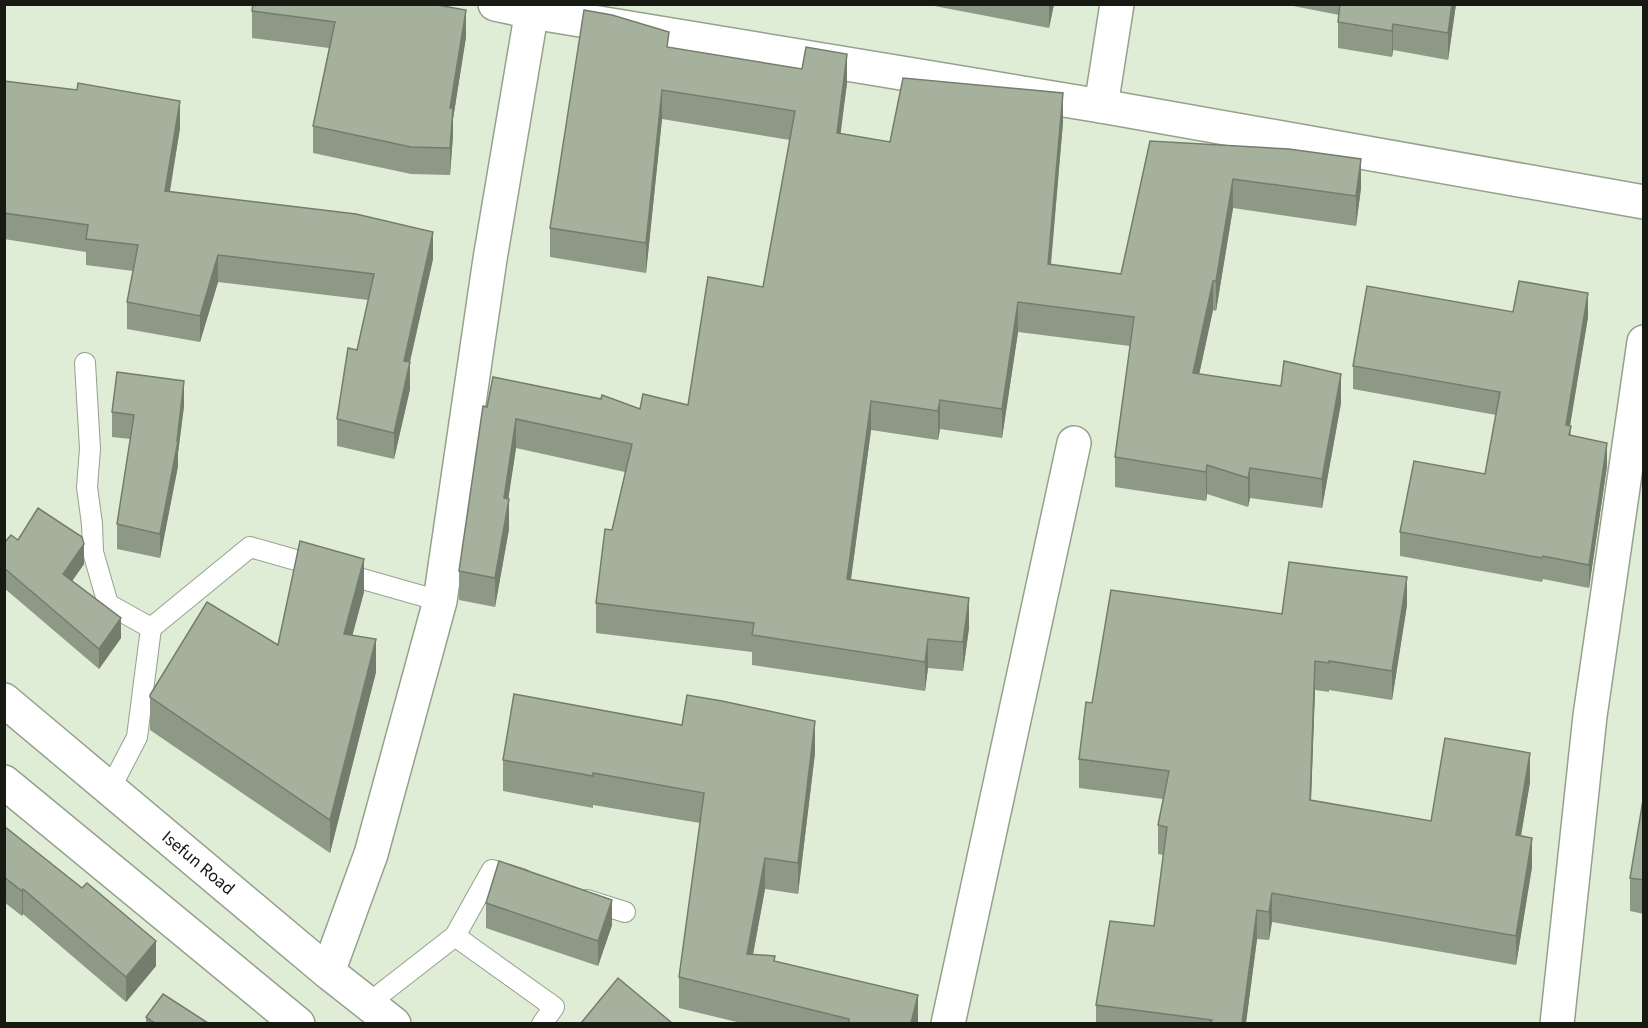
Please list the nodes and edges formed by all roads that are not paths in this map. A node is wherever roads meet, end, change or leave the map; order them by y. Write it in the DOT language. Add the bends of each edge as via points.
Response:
graph roads {
  1 [pos="495,4"];
  2 [pos="1117,4"];
  3 [pos="533,8"];
  4 [pos="1101,106"];
  5 [pos="1644,202"];
  6 [pos="1644,342"];
  7 [pos="85,363"];
  8 [pos="1074,443"];
  9 [pos="440,601"];
  10 [pos="151,628"];
  11 [pos="4,700"];
  12 [pos="4,782"];
  13 [pos="110,789"];
  14 [pos="536,884"];
  15 [pos="570,895"];
  16 [pos="625,912"];
  17 [pos="455,936"];
  18 [pos="328,972"];
  19 [pos="382,1013"];
  20 [pos="298,1023"];
  21 [pos="542,1023"];
  22 [pos="948,1023"];
  23 [pos="1557,1023"];
  1 -- 3 [label="street"];
  2 -- 4 [label="street"];
  3 -- 4 [label="street"];
  3 -- 9 [label="street" via="490,259"];
  4 -- 5 [label="street"];
  6 -- 23 [label="street" via="1590,716"];
  7 -- 10 [label="lane" via="90,449 87,487 93,552 108,604"];
  8 -- 22 [label="street"];
  9 -- 10 [label="lane" via="250,547"];
  9 -- 18 [label="street" via="371,854"];
  10 -- 13 [label="lane" via="137,737"];
  11 -- 13 [label="street, Isefun Road"];
  12 -- 20 [label="street"];
  13 -- 18 [label="street, Isefun Road"];
  14 -- 17 [label="lane" via="492,870"];
  15 -- 16 [label="lane"];
  17 -- 19 [label="lane"];
  17 -- 21 [label="lane" via="554,1007"];
  18 -- 19 [label="street, Isefun Road"];
}
